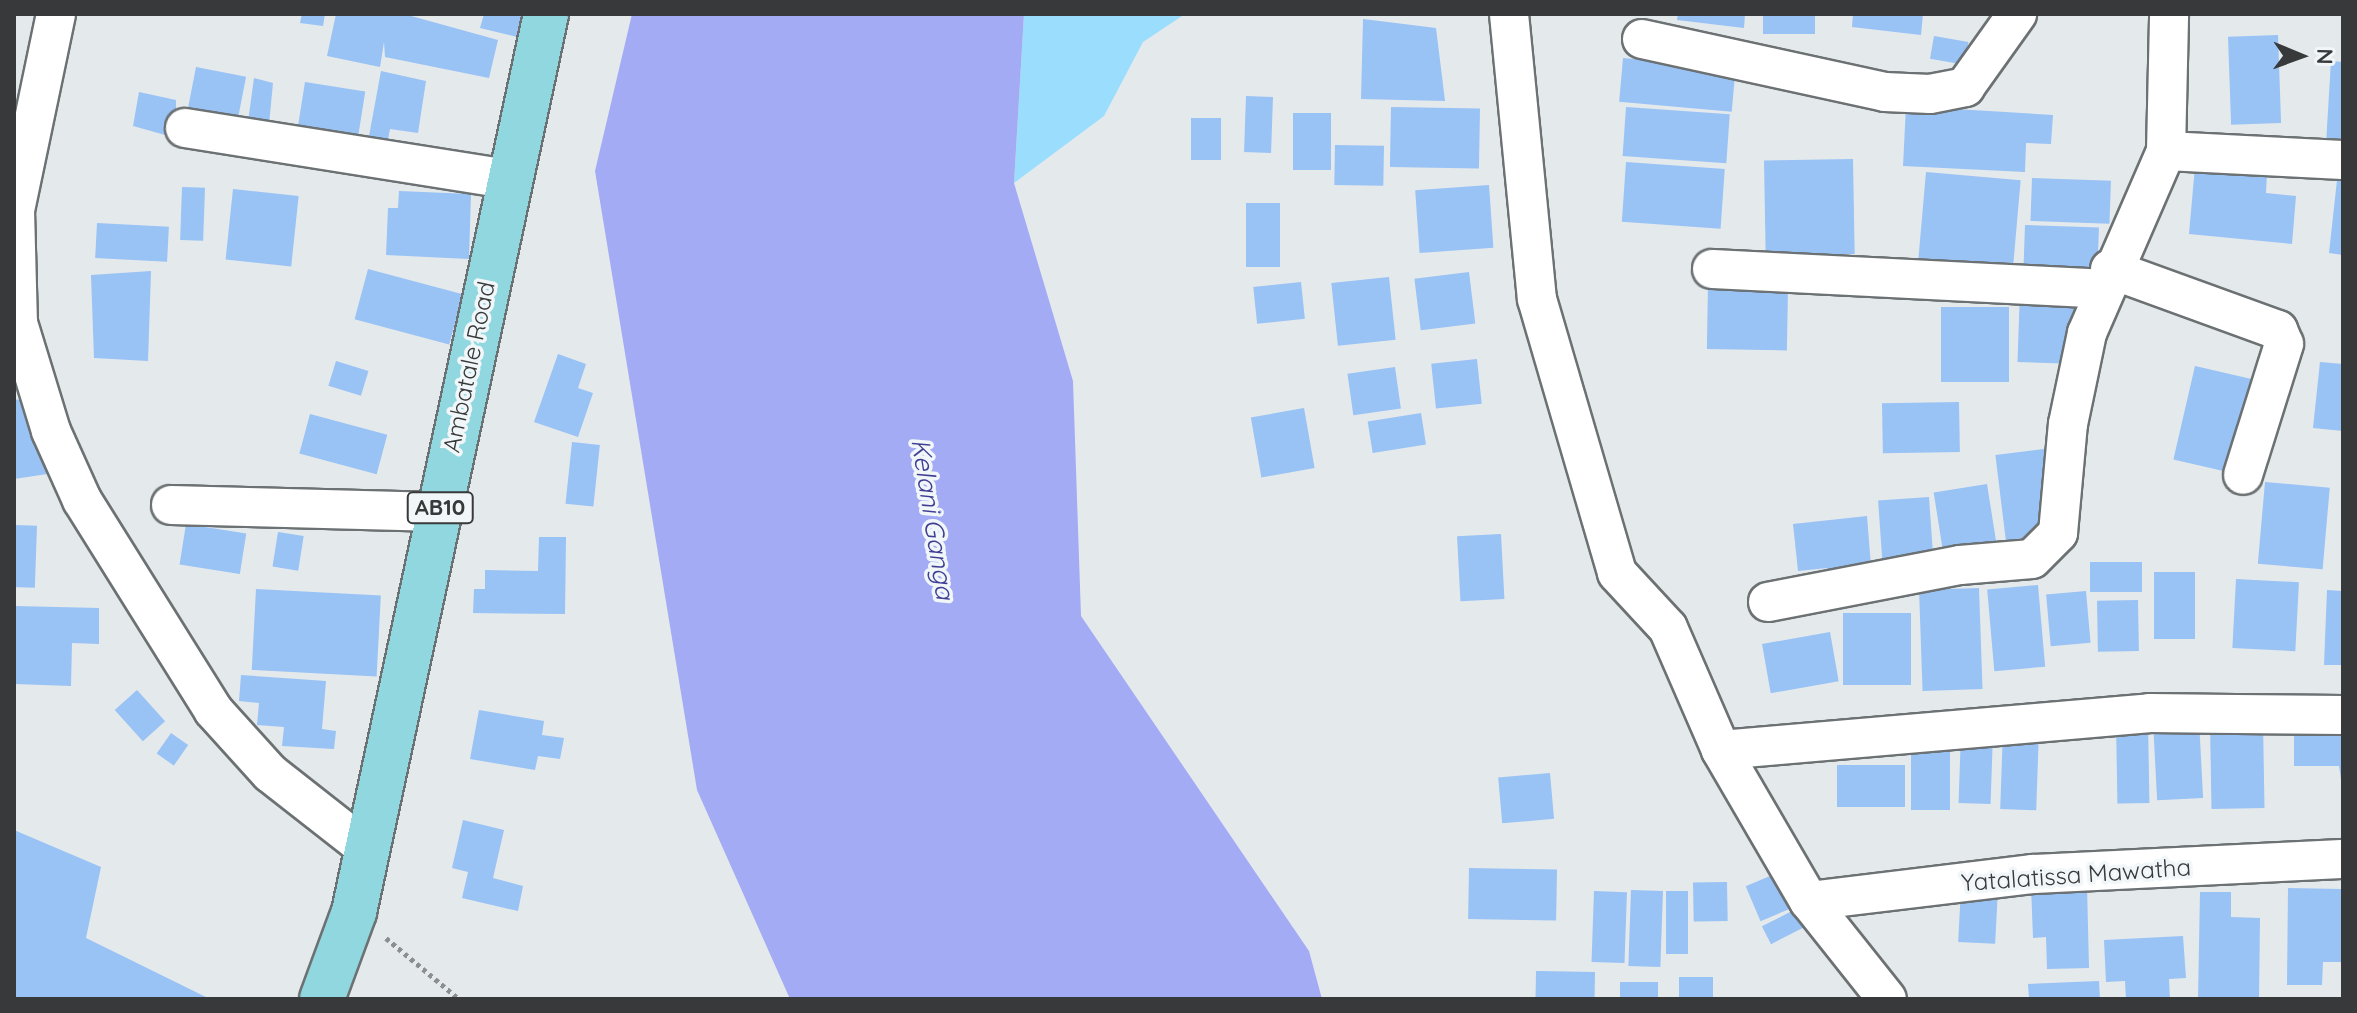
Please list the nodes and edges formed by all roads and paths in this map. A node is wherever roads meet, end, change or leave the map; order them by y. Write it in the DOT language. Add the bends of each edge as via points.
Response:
graph roads {
  1 [pos="56,14"];
  2 [pos="546,14"];
  3 [pos="1509,14"];
  4 [pos="2017,14"];
  5 [pos="2169,14"];
  6 [pos="1642,39"];
  7 [pos="30,52"];
  8 [pos="185,128"];
  9 [pos="2166,151"];
  10 [pos="2343,160"];
  11 [pos="508,179"];
  12 [pos="1712,269"];
  13 [pos="2106,279"];
  14 [pos="16,323"];
  15 [pos="2243,475"];
  16 [pos="171,505"];
  17 [pos="439,512"];
  18 [pos="1768,602"];
  19 [pos="2343,715"];
  20 [pos="1721,750"];
  21 [pos="367,849"];
  22 [pos="2343,859"];
  23 [pos="1809,901"];
  24 [pos="354,912"];
  25 [pos="322,999"];
  26 [pos="459,999"];
  27 [pos="1887,999"];
  1 -- 7 [label="street"];
  2 -- 11 [label="main road, Ambatale Road / AB10"];
  3 -- 20 [label="street" via="1537,299 1617,573 1668,628"];
  4 -- 6 [label="street" via="1965,87 1930,94 1885,92"];
  5 -- 9 [label="street"];
  7 -- 14 [label="street" via="15,210"];
  8 -- 11 [label="street"];
  9 -- 10 [label="street"];
  9 -- 13 [label="street"];
  11 -- 17 [label="main road, Ambatale Road / AB10"];
  12 -- 13 [label="street"];
  13 -- 15 [label="street" via="2278,330 2284,344"];
  13 -- 18 [label="street" via="2068,424 2058,533 2032,559 1960,565"];
  14 -- 21 [label="street" via="51,431 82,500 213,710 270,773"];
  16 -- 17 [label="street"];
  17 -- 21 [label="main road, Ambatale Road / AB10"];
  19 -- 20 [label="street" via="2150,713"];
  20 -- 23 [label="street"];
  21 -- 24 [label="main road, Ambatale Road / AB10"];
  22 -- 23 [label="street, Yatalatissa Mawatha" via="2033,874"];
  23 -- 27 [label="street"];
  24 -- 25 [label="main road, Ambatale Road / AB10"];
  24 -- 26 [label="path"];
}
